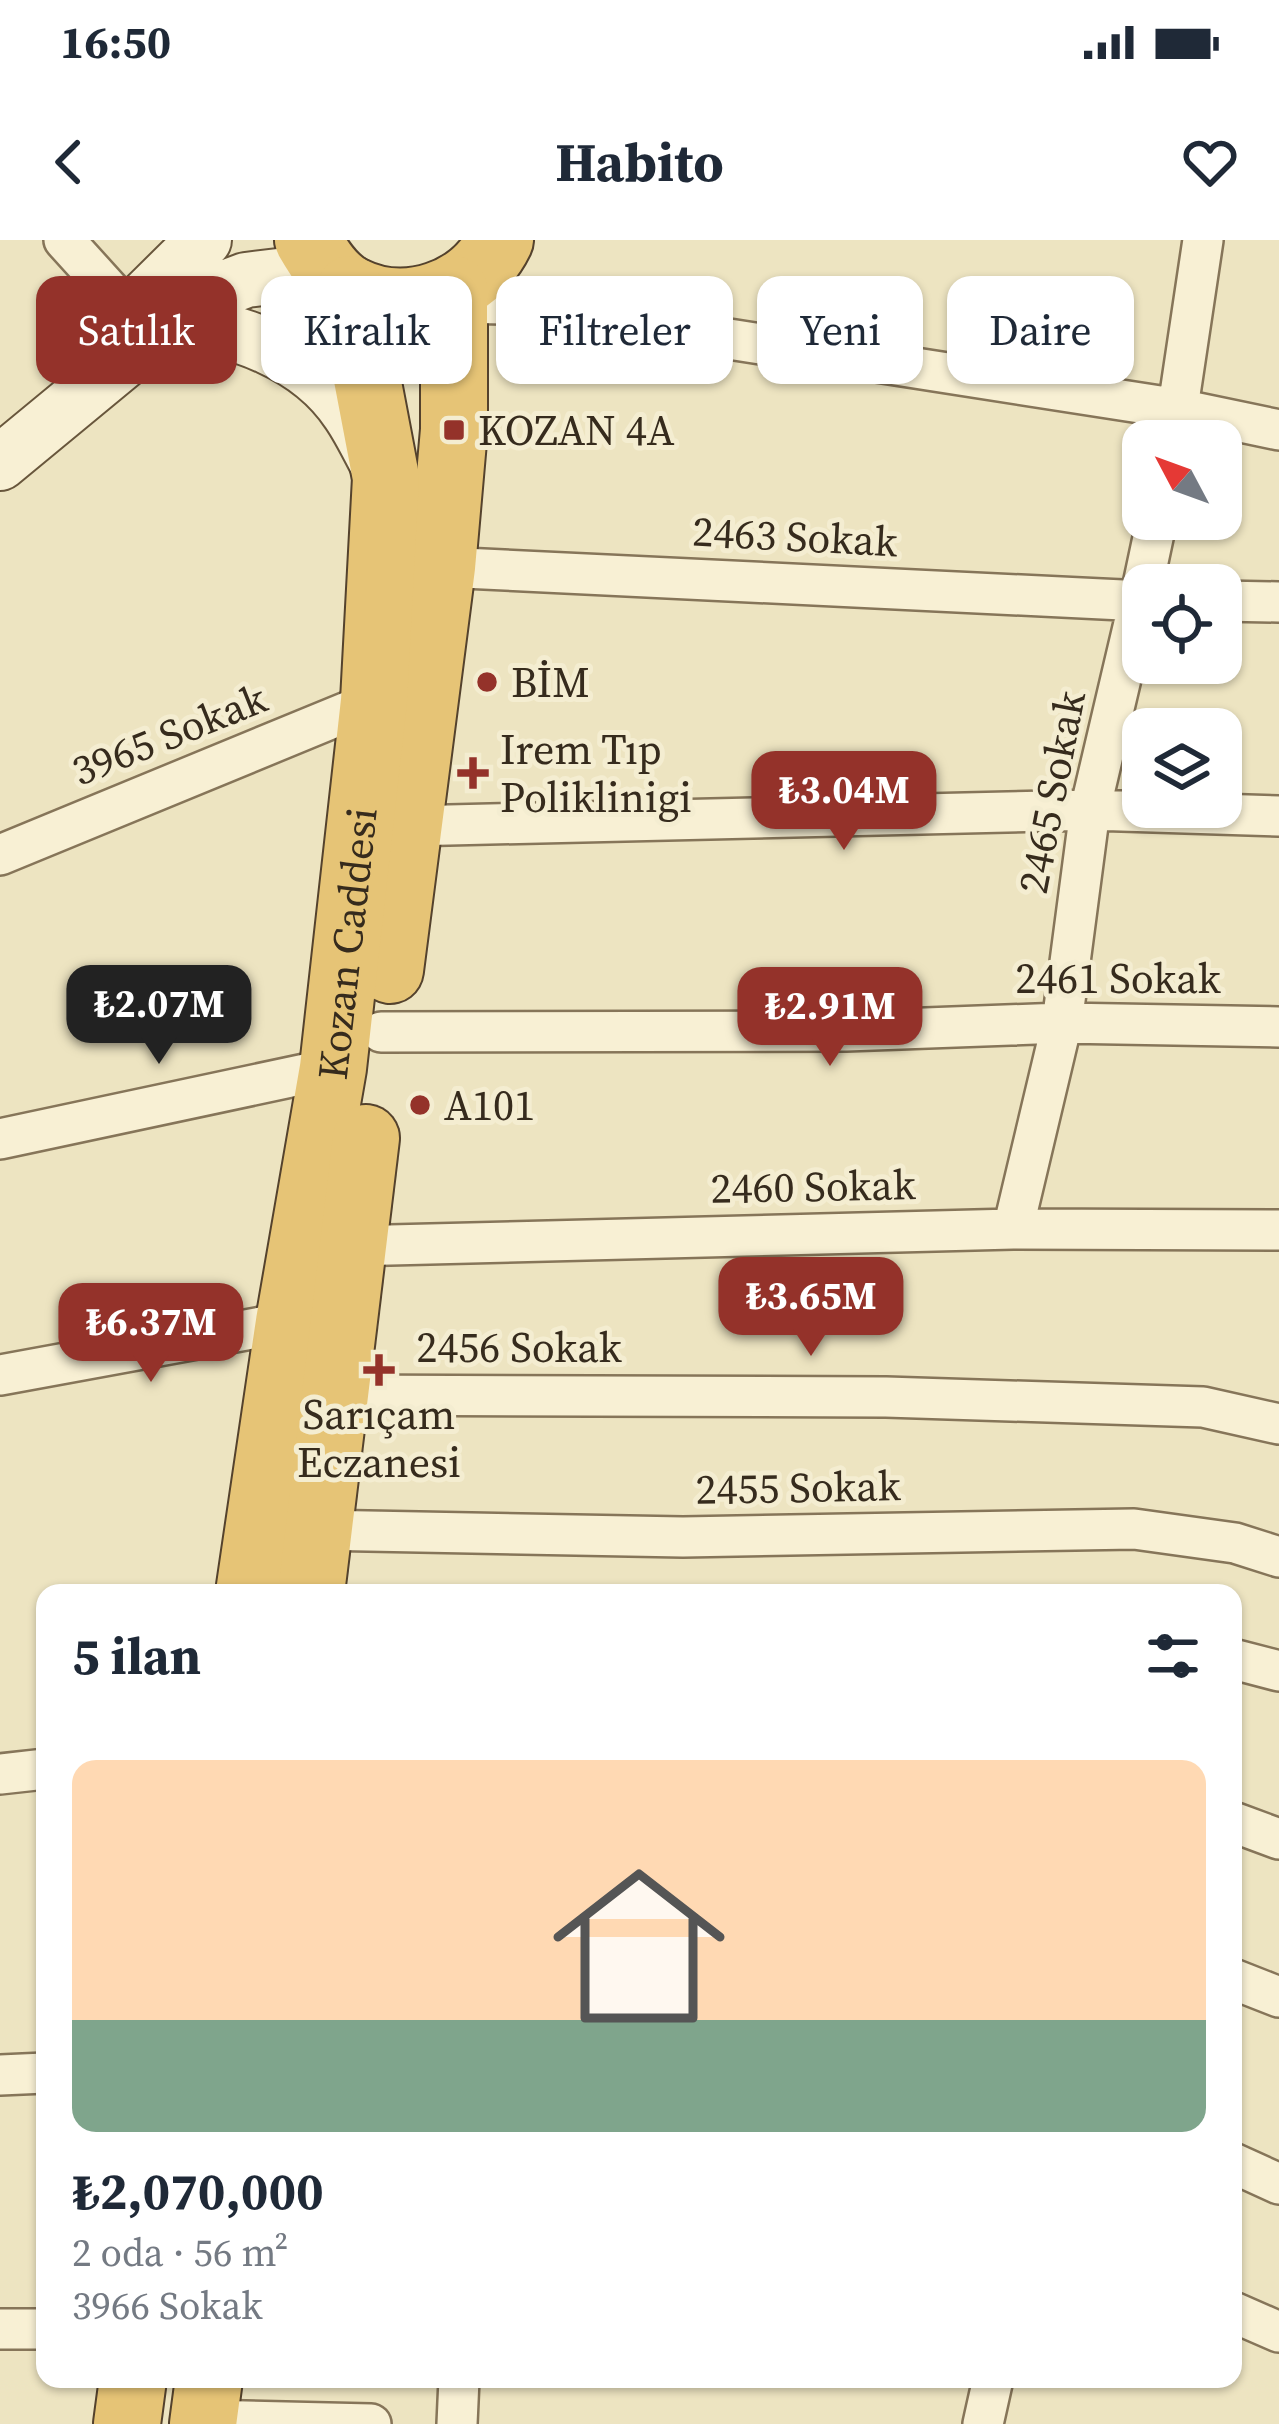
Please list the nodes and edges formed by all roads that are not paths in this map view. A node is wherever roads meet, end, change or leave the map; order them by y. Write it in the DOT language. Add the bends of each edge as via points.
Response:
graph roads {
  1 [pos="64,240"];
  2 [pos="204,240"];
  3 [pos="308,240"];
  4 [pos="500,240"];
  5 [pos="1203,240"];
  6 [pos="135,276"];
  7 [pos="174,276"];
  8 [pos="279,276"];
  9 [pos="320,276"];
  10 [pos="335,276"];
  11 [pos="472,277"];
  12 [pos="472,299"];
  13 [pos="237,334"];
  14 [pos="43,384"];
  15 [pos="74,384"];
  16 [pos="368,384"];
  17 [pos="454,384"];
  18 [pos="0,418"];
  19 [pos="1148,420"];
  20 [pos="1177,420"];
  21 [pos="1242,428"];
  22 [pos="1279,430"];
  23 [pos="0,463"];
  24 [pos="386,478"];
  25 [pos="442,567"];
  26 [pos="1122,592"];
  27 [pos="1242,601"];
  28 [pos="1279,602"];
  29 [pos="1122,676"];
  30 [pos="374,701"];
  31 [pos="1090,810"];
  32 [pos="1279,816"];
  33 [pos="408,826"];
  34 [pos="0,855"];
  35 [pos="1062,1023"];
  36 [pos="1279,1027"];
  37 [pos="357,1050"];
  38 [pos="0,1139"];
  39 [pos="1013,1229"];
  40 [pos="1279,1230"];
  41 [pos="350,1246"];
  42 [pos="289,1322"];
  43 [pos="0,1375"];
  44 [pos="334,1394"];
  45 [pos="1279,1424"];
  46 [pos="1279,1557"];
  47 [pos="313,1562"];
  48 [pos="250,1584"];
  49 [pos="1242,1661"];
  50 [pos="1279,1671"];
  51 [pos="36,1770"];
  52 [pos="0,1774"];
  53 [pos="1242,1825"];
  54 [pos="1279,1839"];
  55 [pos="1242,1983"];
  56 [pos="1279,1997"];
  57 [pos="36,2073"];
  58 [pos="0,2075"];
  59 [pos="1242,2167"];
  60 [pos="1279,2183"];
  61 [pos="1242,2316"];
  62 [pos="0,2329"];
  63 [pos="36,2329"];
  64 [pos="1279,2332"];
  65 [pos="132,2388"];
  66 [pos="459,2388"];
  67 [pos="991,2388"];
  68 [pos="205,2408"];
  69 [pos="127,2424"];
  70 [pos="371,2424"];
  71 [pos="457,2424"];
  72 [pos="983,2424"];
  1 -- 6 [label="street"];
  2 -- 7 [label="main road"];
  3 -- 10 [label="highway"];
  4 -- 11 [label="highway"];
  5 -- 20 [label="street"];
  8 -- 9 [label="main road"];
  12 -- 19 [label="street"];
  13 -- 24 [label="main road" via="300,364 347,409"];
  14 -- 18 [label="main road"];
  15 -- 23 [label="main road"];
  16 -- 24 [label="highway, Kozan Caddesi"];
  17 -- 25 [label="highway, Kozan Caddesi"];
  21 -- 22 [label="street"];
  24 -- 30 [label="highway, Kozan Caddesi"];
  25 -- 26 [label="street, 2463 Sokak"];
  25 -- 33 [label="highway, Kozan Caddesi"];
  27 -- 28 [label="street"];
  29 -- 31 [label="street, 2465 Sokak"];
  30 -- 34 [label="street, 3965 Sokak"];
  30 -- 37 [label="highway, Kozan Caddesi"];
  31 -- 32 [label="street"];
  31 -- 33 [label="street"];
  31 -- 35 [label="street, 2465 Sokak"];
  33 -- 37 [label="highway, Kozan Caddesi"];
  35 -- 36 [label="street, 2461 Sokak"];
  35 -- 37 [label="street, 2461 Sokak"];
  35 -- 39 [label="street, 2465 Sokak"];
  37 -- 38 [label="street, 2461 Sokak"];
  37 -- 41 [label="highway, Kozan Caddesi"];
  37 -- 42 [label="highway, Kozan Caddesi"];
  39 -- 40 [label="street, 2460 Sokak"];
  39 -- 41 [label="street, 2460 Sokak"];
  41 -- 44 [label="highway, Kozan Caddesi"];
  42 -- 43 [label="street"];
  42 -- 48 [label="highway, Kozan Caddesi"];
  44 -- 45 [label="street, 2456 Sokak" via="886,1396 1204,1407"];
  44 -- 47 [label="highway, Kozan Caddesi"];
  46 -- 47 [label="street, 2455 Sokak" via="1134,1529 682,1537"];
  49 -- 50 [label="street"];
  51 -- 52 [label="street"];
  53 -- 54 [label="street"];
  55 -- 56 [label="street"];
  57 -- 58 [label="street"];
  59 -- 60 [label="street"];
  61 -- 64 [label="street"];
  62 -- 63 [label="street"];
  65 -- 69 [label="highway"];
  66 -- 71 [label="street"];
  67 -- 72 [label="street"];
  68 -- 70 [label="street"];
}
